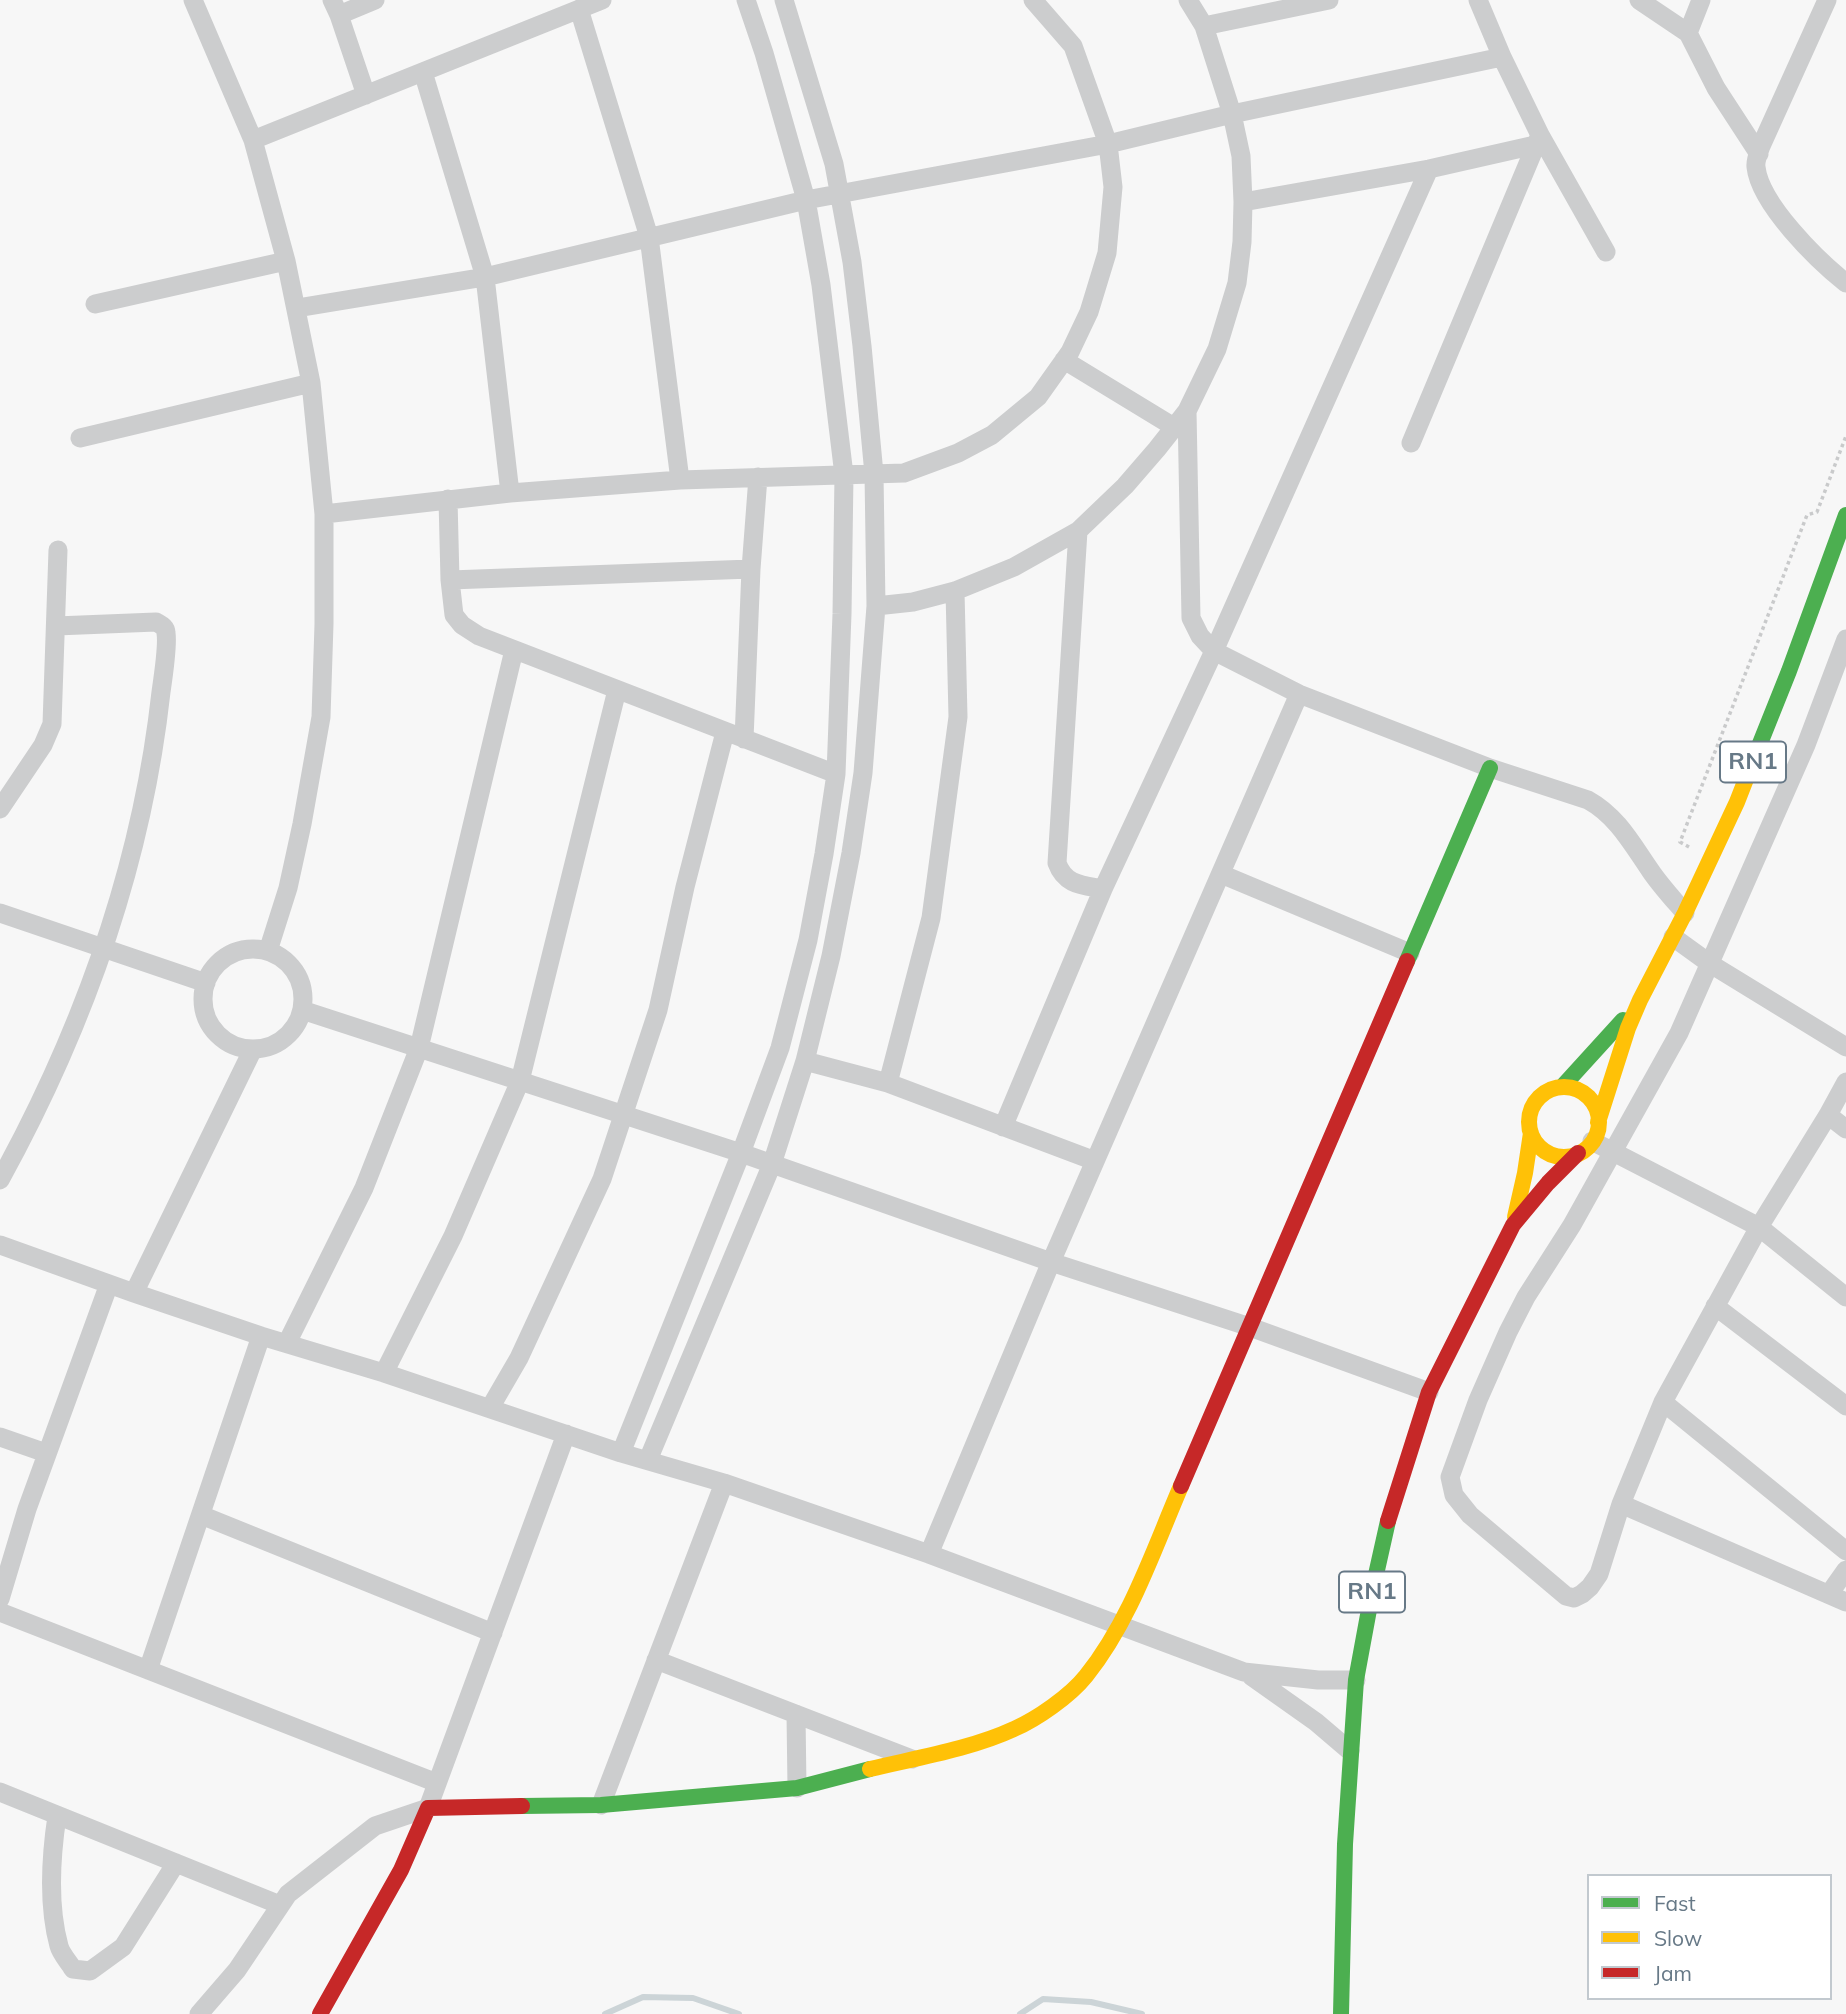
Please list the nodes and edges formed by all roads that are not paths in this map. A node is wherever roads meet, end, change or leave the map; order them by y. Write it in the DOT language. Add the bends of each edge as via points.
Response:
graph roads {
  1 [pos="375,0"];
  2 [pos="602,0"];
  3 [pos="746,0"];
  4 [pos="784,0"];
  5 [pos="1033,0"];
  6 [pos="1188,0"];
  7 [pos="1329,0"];
  8 [pos="1478,0"];
  9 [pos="1639,0"];
  10 [pos="1701,0"];
  11 [pos="1827,0"];
  12 [pos="199,3"];
  13 [pos="335,7"];
  14 [pos="579,9"];
  15 [pos="1238,9"];
  16 [pos="1204,26"];
  17 [pos="1688,33"];
  18 [pos="1502,57"];
  19 [pos="423,72"];
  20 [pos="366,95"];
  21 [pos="1232,114"];
  22 [pos="253,140"];
  23 [pos="1538,140"];
  24 [pos="1108,144"];
  25 [pos="1759,154"];
  26 [pos="1429,169"];
  27 [pos="839,193"];
  28 [pos="806,200"];
  29 [pos="1243,202"];
  30 [pos="649,237"];
  31 [pos="1606,251"];
  32 [pos="286,261"];
  33 [pos="485,277"];
  34 [pos="1846,283"];
  35 [pos="95,304"];
  36 [pos="297,308"];
  37 [pos="1064,360"];
  38 [pos="311,383"];
  39 [pos="1187,411"];
  40 [pos="1174,427"];
  41 [pos="80,438"];
  42 [pos="1411,443"];
  43 [pos="874,474"];
  44 [pos="844,475"];
  45 [pos="758,477"];
  46 [pos="680,480"];
  47 [pos="510,493"];
  48 [pos="448,499"];
  49 [pos="324,513"];
  50 [pos="1846,514"];
  51 [pos="1079,531"];
  52 [pos="58,550"];
  53 [pos="751,569"];
  54 [pos="450,580"];
  55 [pos="955,591"];
  56 [pos="876,606"];
  57 [pos="56,626"];
  58 [pos="1846,639"];
  59 [pos="514,650"];
  60 [pos="1214,652"];
  61 [pos="617,690"];
  62 [pos="1299,694"];
  63 [pos="725,732"];
  64 [pos="744,739"];
  65 [pos="1490,768"];
  66 [pos="836,774"];
  67 [pos="0,809"];
  68 [pos="1221,874"];
  69 [pos="1103,889"];
  70 [pos="1685,913"];
  71 [pos="1,916"];
  72 [pos="1673,937"];
  73 [pos="103,948"];
  74 [pos="268,951"];
  75 [pos="1410,953"];
  76 [pos="1709,963"];
  77 [pos="206,983"];
  78 [pos="1640,1000"];
  79 [pos="302,1010"];
  80 [pos="1846,1047"];
  81 [pos="419,1048"];
  82 [pos="253,1049"];
  83 [pos="805,1061"];
  84 [pos="520,1081"];
  85 [pos="1846,1082"];
  86 [pos="888,1083"];
  87 [pos="1562,1087"];
  88 [pos="624,1115"];
  89 [pos="1828,1115"];
  90 [pos="1598,1122"];
  91 [pos="1003,1127"];
  92 [pos="1846,1129"];
  93 [pos="1531,1133"];
  94 [pos="1585,1147"];
  95 [pos="1612,1152"];
  96 [pos="741,1153"];
  97 [pos="1094,1161"];
  98 [pos="772,1164"];
  99 [pos="0,1180"];
  100 [pos="1513,1225"];
  101 [pos="1759,1227"];
  102 [pos="0,1245"];
  103 [pos="1051,1262"];
  104 [pos="109,1284"];
  105 [pos="134,1293"];
  106 [pos="1846,1297"];
  107 [pos="1714,1306"];
  108 [pos="1250,1327"];
  109 [pos="261,1336"];
  110 [pos="287,1343"];
  111 [pos="384,1373"];
  112 [pos="1429,1392"];
  113 [pos="1663,1402"];
  114 [pos="1846,1406"];
  115 [pos="490,1408"];
  116 [pos="566,1434"];
  117 [pos="0,1437"];
  118 [pos="47,1453"];
  119 [pos="621,1453"];
  120 [pos="648,1460"];
  121 [pos="724,1483"];
  122 [pos="1621,1504"];
  123 [pos="201,1515"];
  124 [pos="1846,1550"];
  125 [pos="929,1554"];
  126 [pos="1846,1570"];
  127 [pos="1838,1598"];
  128 [pos="0,1599"];
  129 [pos="0,1612"];
  130 [pos="1120,1627"];
  131 [pos="493,1633"];
  132 [pos="656,1660"];
  133 [pos="148,1670"];
  134 [pos="1244,1672"];
  135 [pos="1356,1681"];
  136 [pos="796,1714"];
  137 [pos="1350,1751"];
  138 [pos="913,1759"];
  139 [pos="436,1783"];
  140 [pos="797,1788"];
  141 [pos="0,1792"];
  142 [pos="601,1805"];
  143 [pos="428,1808"];
  144 [pos="57,1815"];
  145 [pos="176,1863"];
  146 [pos="280,1905"];
  147 [pos="199,2014"];
  148 [pos="320,2014"];
  149 [pos="1341,2014"];
  1 -- 13 [label="street"];
  2 -- 14 [label="street"];
  3 -- 28 [label="street"];
  4 -- 27 [label="street" via="835,164"];
  5 -- 24 [label="street" via="1073,46"];
  6 -- 16 [label="street"];
  7 -- 15 [label="street"];
  8 -- 18 [label="street"];
  9 -- 17 [label="street"];
  10 -- 17 [label="street"];
  11 -- 25 [label="street"];
  12 -- 22 [label="street"];
  13 -- 20 [label="street"];
  14 -- 19 [label="street"];
  14 -- 30 [label="street"];
  15 -- 16 [label="street"];
  16 -- 21 [label="street"];
  17 -- 25 [label="street" via="1716,88"];
  18 -- 21 [label="street"];
  18 -- 23 [label="street"];
  19 -- 20 [label="street"];
  19 -- 33 [label="street"];
  20 -- 22 [label="street"];
  21 -- 24 [label="street"];
  21 -- 29 [label="street" via="1241,156"];
  22 -- 32 [label="street"];
  23 -- 26 [label="street"];
  23 -- 31 [label="street"];
  23 -- 42 [label="street"];
  24 -- 27 [label="street"];
  24 -- 37 [label="street" via="1113,187 1107,253 1089,312"];
  25 -- 34 [label="street" via="1755,165 1771,203 1808,248"];
  26 -- 29 [label="street"];
  26 -- 60 [label="street"];
  27 -- 28 [label="street"];
  27 -- 43 [label="street" via="852,262"];
  28 -- 30 [label="street"];
  28 -- 44 [label="street"];
  29 -- 39 [label="street" via="1237,284 1216,349"];
  30 -- 33 [label="street"];
  30 -- 46 [label="street"];
  32 -- 35 [label="street"];
  32 -- 36 [label="street"];
  33 -- 36 [label="street"];
  33 -- 47 [label="street"];
  36 -- 38 [label="street"];
  37 -- 40 [label="street"];
  37 -- 43 [label="street" via="1038,397 992,435 904,473"];
  38 -- 41 [label="street"];
  38 -- 49 [label="street"];
  39 -- 40 [label="street"];
  39 -- 60 [label="street" via="1191,618"];
  40 -- 51 [label="street" via="1125,486"];
  43 -- 44 [label="street"];
  43 -- 56 [label="street"];
  44 -- 45 [label="street"];
  44 -- 66 [label="street"];
  45 -- 46 [label="street"];
  45 -- 53 [label="street"];
  46 -- 47 [label="street"];
  47 -- 48 [label="street"];
  48 -- 49 [label="street"];
  48 -- 54 [label="street"];
  49 -- 74 [label="street" via="321,717 291,875"];
  50 -- 70 [label="main road, RN1" via="1737,802"];
  51 -- 55 [label="street" via="1014,567"];
  51 -- 69 [label="street" via="1057,863 1074,884"];
  52 -- 57 [label="street"];
  53 -- 54 [label="street"];
  53 -- 64 [label="street"];
  54 -- 59 [label="street" via="458,621 479,636"];
  55 -- 56 [label="street"];
  55 -- 86 [label="street" via="958,717 931,918"];
  56 -- 83 [label="street" via="853,840"];
  57 -- 67 [label="street" via="52,724"];
  57 -- 73 [label="street" via="156,622 166,633 143,810"];
  58 -- 76 [label="street" via="1806,745"];
  59 -- 61 [label="street"];
  59 -- 81 [label="street"];
  60 -- 62 [label="street"];
  60 -- 69 [label="street"];
  61 -- 63 [label="street"];
  61 -- 84 [label="street"];
  62 -- 65 [label="street"];
  62 -- 68 [label="street"];
  63 -- 64 [label="street"];
  63 -- 88 [label="street" via="658,1010"];
  64 -- 66 [label="street"];
  65 -- 70 [label="street" via="1599,806"];
  65 -- 75 [label="main road"];
  66 -- 96 [label="street" via="804,952 780,1048"];
  68 -- 75 [label="street"];
  68 -- 97 [label="street"];
  69 -- 91 [label="street"];
  70 -- 72 [label="main road, RN1"];
  71 -- 73 [label="street"];
  72 -- 76 [label="street"];
  72 -- 78 [label="main road, RN1"];
  73 -- 77 [label="street"];
  73 -- 99 [label="street" via="42,1096"];
  74 -- 77 [label="street" via="254,948 227,956"];
  74 -- 79 [label="street" via="292,967 300,981"];
  75 -- 108 [label="main road"];
  76 -- 80 [label="street"];
  76 -- 95 [label="street" via="1678,1032"];
  77 -- 82 [label="street" via="204,1010 211,1026 222,1038"];
  78 -- 87 [label="main road, RN1"];
  78 -- 90 [label="main road, RN1"];
  79 -- 81 [label="street"];
  79 -- 82 [label="street" via="284,1038"];
  81 -- 84 [label="street"];
  81 -- 110 [label="street" via="364,1188"];
  82 -- 105 [label="street"];
  83 -- 86 [label="street"];
  83 -- 98 [label="street"];
  84 -- 88 [label="street"];
  84 -- 111 [label="street" via="453,1236"];
  85 -- 89 [label="street"];
  86 -- 91 [label="street"];
  87 -- 90 [label="main road" via="1587,1097"];
  87 -- 93 [label="main road, RN1" via="1535,1103 1530,1112"];
  88 -- 96 [label="street"];
  88 -- 115 [label="street" via="602,1179 519,1358"];
  89 -- 92 [label="street"];
  89 -- 101 [label="street"];
  90 -- 94 [label="main road, RN1" via="1597,1132"];
  91 -- 97 [label="street"];
  93 -- 94 [label="main road" via="1536,1144 1555,1156 1567,1157"];
  93 -- 100 [label="main road, RN1"];
  94 -- 95 [label="street"];
  94 -- 100 [label="main road, RN1"];
  95 -- 101 [label="street"];
  95 -- 122 [label="street" via="1508,1332 1450,1478 1454,1495 1470,1515 1574,1598 1599,1574"];
  96 -- 98 [label="street"];
  96 -- 119 [label="street"];
  97 -- 103 [label="street"];
  98 -- 103 [label="street"];
  98 -- 120 [label="street"];
  100 -- 112 [label="main road, RN1"];
  101 -- 106 [label="street"];
  101 -- 107 [label="street"];
  102 -- 104 [label="street"];
  103 -- 108 [label="street"];
  103 -- 125 [label="street"];
  104 -- 105 [label="street"];
  104 -- 118 [label="street"];
  105 -- 109 [label="street"];
  107 -- 113 [label="street"];
  107 -- 114 [label="street"];
  108 -- 112 [label="street"];
  108 -- 130 [label="main road"];
  109 -- 110 [label="street"];
  109 -- 123 [label="street"];
  110 -- 111 [label="street"];
  111 -- 115 [label="street"];
  112 -- 135 [label="main road, RN1" via="1392,1506"];
  113 -- 122 [label="street"];
  113 -- 124 [label="street"];
  115 -- 116 [label="street"];
  116 -- 119 [label="street"];
  116 -- 131 [label="street"];
  117 -- 118 [label="street"];
  118 -- 128 [label="street"];
  119 -- 120 [label="street"];
  120 -- 121 [label="street"];
  121 -- 125 [label="street"];
  121 -- 132 [label="street"];
  122 -- 127 [label="street"];
  123 -- 131 [label="street"];
  123 -- 133 [label="street"];
  125 -- 130 [label="street"];
  126 -- 127 [label="street"];
  129 -- 133 [label="street"];
  130 -- 134 [label="street"];
  130 -- 138 [label="main road" via="1085,1678 1053,1706 1015,1729"];
  131 -- 139 [label="street"];
  132 -- 136 [label="street"];
  132 -- 142 [label="street"];
  133 -- 139 [label="street"];
  134 -- 135 [label="street"];
  134 -- 137 [label="street"];
  135 -- 137 [label="main road, RN1"];
  136 -- 138 [label="street"];
  136 -- 140 [label="street"];
  137 -- 149 [label="main road, RN1"];
  138 -- 140 [label="main road"];
  139 -- 143 [label="street"];
  140 -- 142 [label="main road"];
  141 -- 144 [label="street"];
  142 -- 143 [label="main road"];
  143 -- 146 [label="street" via="375,1826"];
  143 -- 148 [label="main road" via="401,1870"];
  144 -- 145 [label="street"];
  144 -- 145 [label="street" via="51,1851 53,1906 60,1949 73,1969 90,1970 123,1947"];
  145 -- 146 [label="street"];
  146 -- 147 [label="street" via="237,1970"];
}
